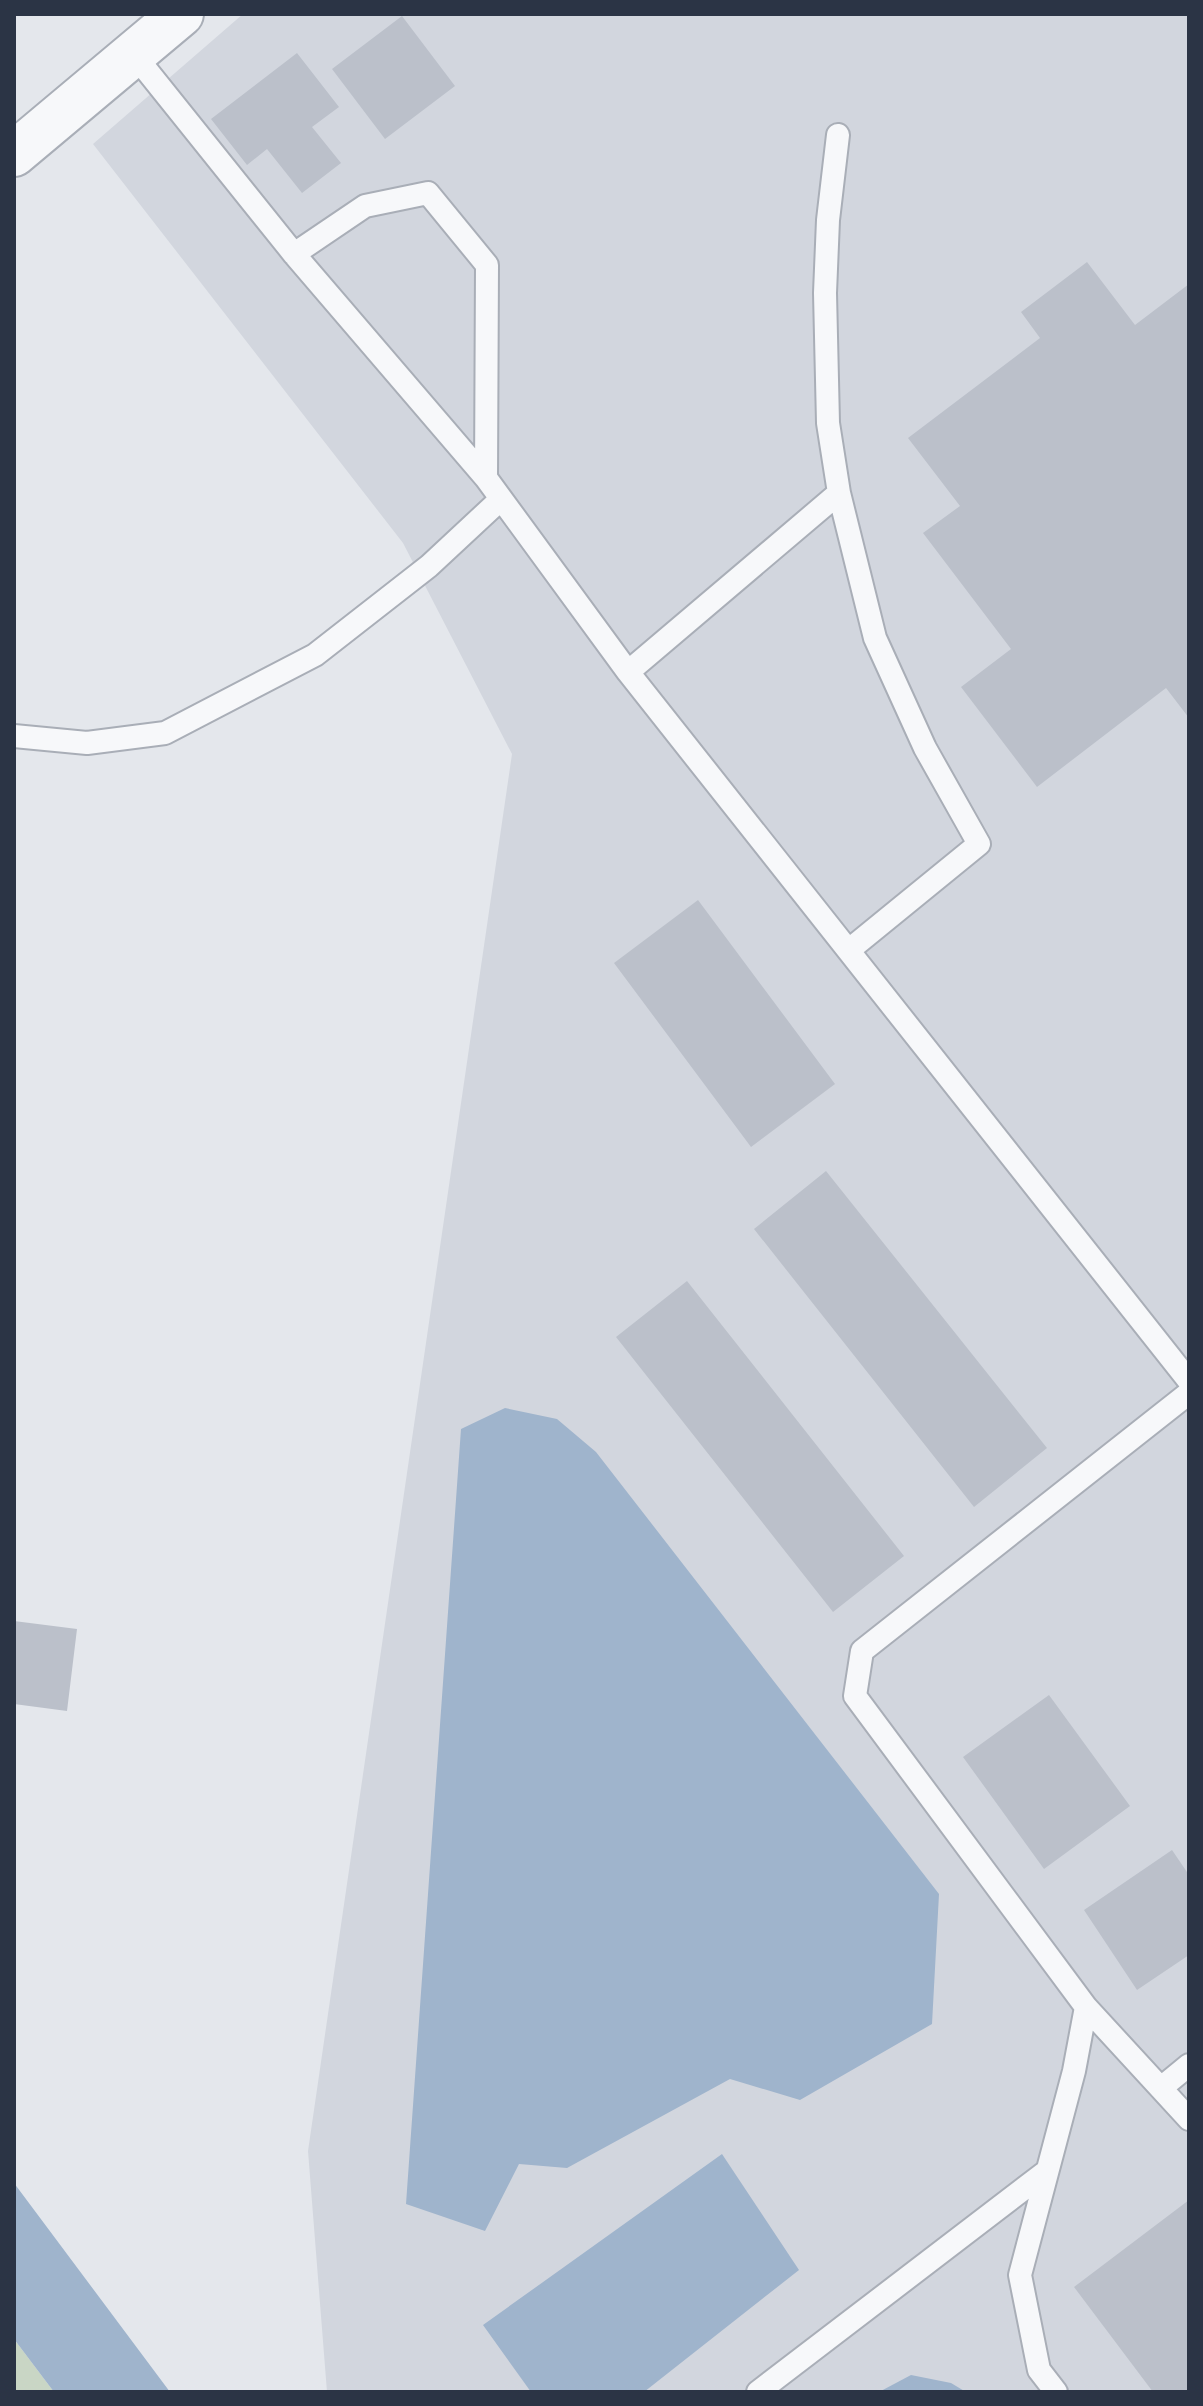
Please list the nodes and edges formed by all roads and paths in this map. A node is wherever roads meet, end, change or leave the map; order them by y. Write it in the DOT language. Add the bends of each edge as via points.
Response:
graph roads {
  1 [pos="181,14"];
  2 [pos="132,52"];
  3 [pos="838,135"];
  4 [pos="14,154"];
  5 [pos="294,254"];
  6 [pos="486,478"];
  7 [pos="839,493"];
  8 [pos="501,499"];
  9 [pos="628,672"];
  10 [pos="14,736"];
  11 [pos="849,950"];
  12 [pos="1189,1381"];
  13 [pos="1189,1393"];
  14 [pos="1086,2007"];
  15 [pos="1189,2065"];
  16 [pos="1161,2088"];
  17 [pos="1189,2119"];
  18 [pos="1047,2171"];
  19 [pos="758,2392"];
  20 [pos="1056,2392"];
  1 -- 2 [label="street"];
  2 -- 4 [label="street"];
  2 -- 5 [label="lane"];
  3 -- 7 [label="lane" via="825,293 828,423"];
  5 -- 6 [label="lane"];
  5 -- 6 [label="lane" via="365,206 428,193 487,265"];
  6 -- 8 [label="lane"];
  7 -- 9 [label="lane"];
  7 -- 11 [label="lane" via="875,638 925,748 979,844"];
  8 -- 9 [label="lane"];
  8 -- 10 [label="lane" via="429,566 315,655 165,733 87,743"];
  9 -- 11 [label="lane"];
  11 -- 12 [label="lane"];
  13 -- 14 [label="lane" via="862,1651 855,1696"];
  14 -- 16 [label="lane"];
  14 -- 18 [label="lane"];
  15 -- 16 [label="lane"];
  16 -- 17 [label="lane"];
  18 -- 19 [label="lane"];
  18 -- 20 [label="lane" via="1020,2275 1039,2370"];
}
